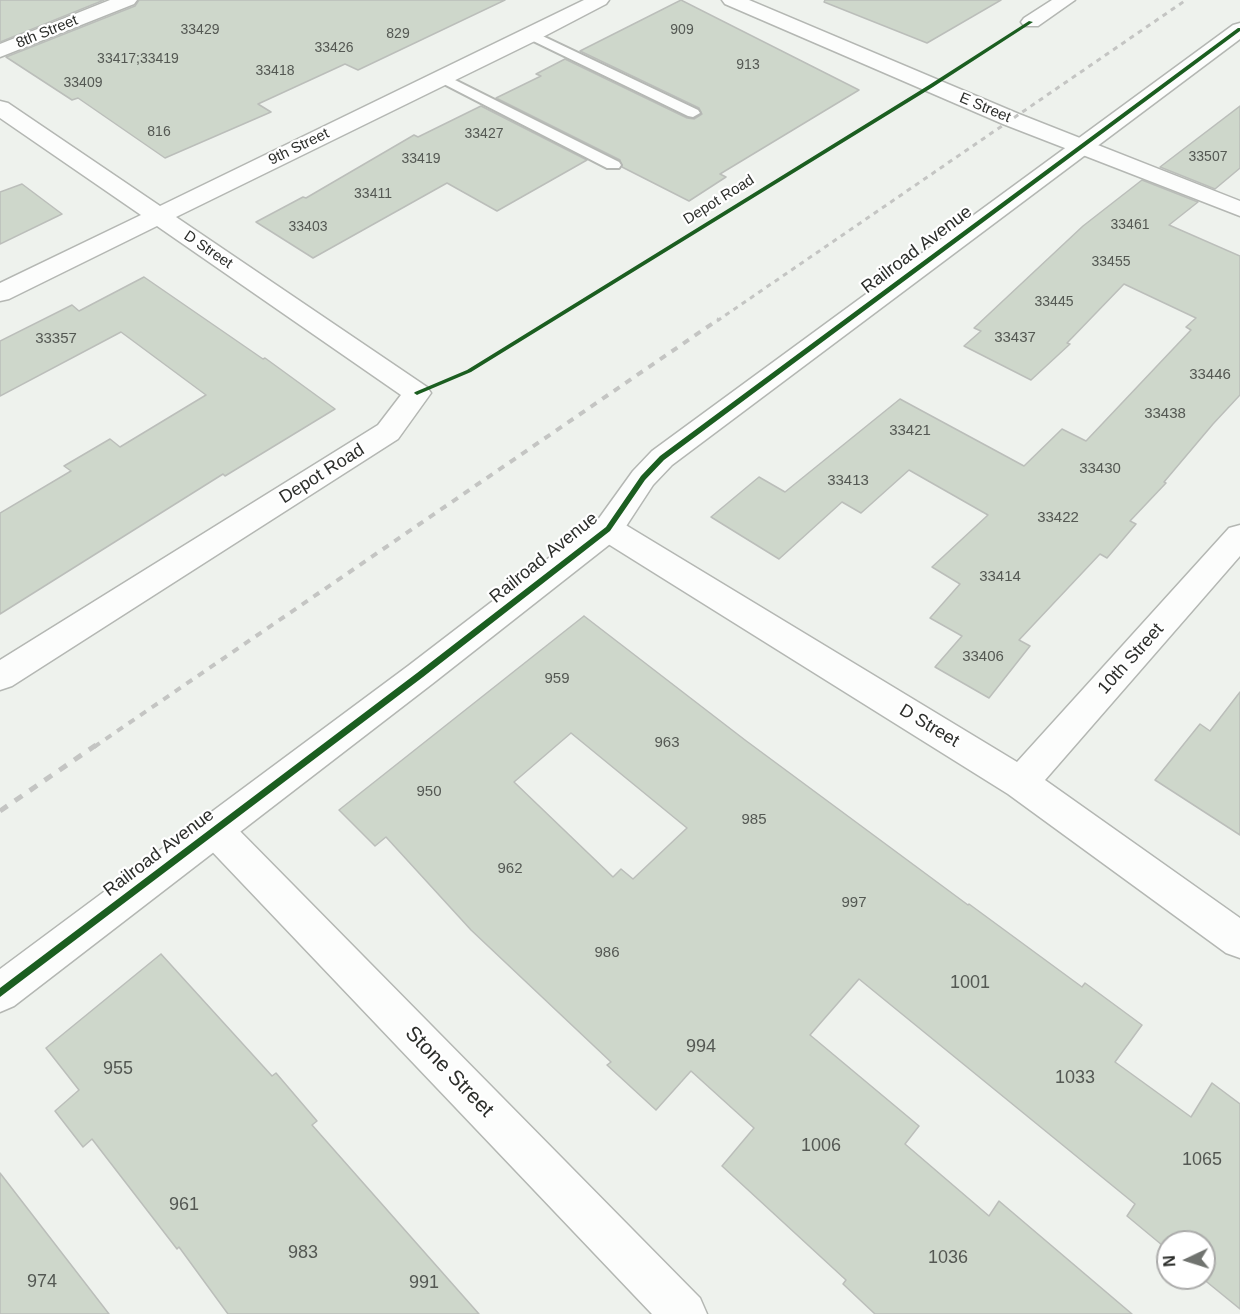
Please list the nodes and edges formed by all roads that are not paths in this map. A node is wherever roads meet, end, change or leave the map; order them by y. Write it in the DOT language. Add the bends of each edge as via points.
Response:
graph roads {
  1 [pos="127,0"];
  2 [pos="598,0"];
  3 [pos="732,0"];
  4 [pos="1065,0"];
  5 [pos="1031,22"];
  6 [pos="1240,29"];
  7 [pos="532,35"];
  8 [pos="0,51"];
  9 [pos="443,78"];
  10 [pos="0,108"];
  11 [pos="693,113"];
  12 [pos="1080,146"];
  13 [pos="613,165"];
  14 [pos="1240,209"];
  15 [pos="157,215"];
  16 [pos="0,293"];
  17 [pos="417,393"];
  18 [pos="608,529"];
  19 [pos="1240,536"];
  20 [pos="0,677"];
  21 [pos="1021,783"];
  22 [pos="215,830"];
  23 [pos="1240,940"];
  24 [pos="0,993"];
  25 [pos="684,1314"];
  1 -- 8 [label="street, 8th Street"];
  2 -- 7 [label="street, 9th Street"];
  3 -- 12 [label="street, E Street"];
  4 -- 5 [label="street"];
  6 -- 12 [label="street, Railroad Avenue"];
  7 -- 9 [label="street, 9th Street"];
  7 -- 11 [label="lane"];
  9 -- 13 [label="lane"];
  9 -- 15 [label="street, 9th Street"];
  10 -- 15 [label="street, D Street"];
  12 -- 14 [label="street, E Street"];
  12 -- 18 [label="street, Railroad Avenue" via="662,458 643,477"];
  15 -- 16 [label="street, 9th Street"];
  15 -- 17 [label="street, D Street"];
  17 -- 20 [label="street, Depot Road" via="388,432"];
  18 -- 21 [label="street, D Street"];
  18 -- 22 [label="street, Railroad Avenue"];
  19 -- 21 [label="street, 10th Street"];
  21 -- 23 [label="street, D Street"];
  22 -- 24 [label="street, Railroad Avenue"];
  22 -- 25 [label="street, Stone Street"];
}
